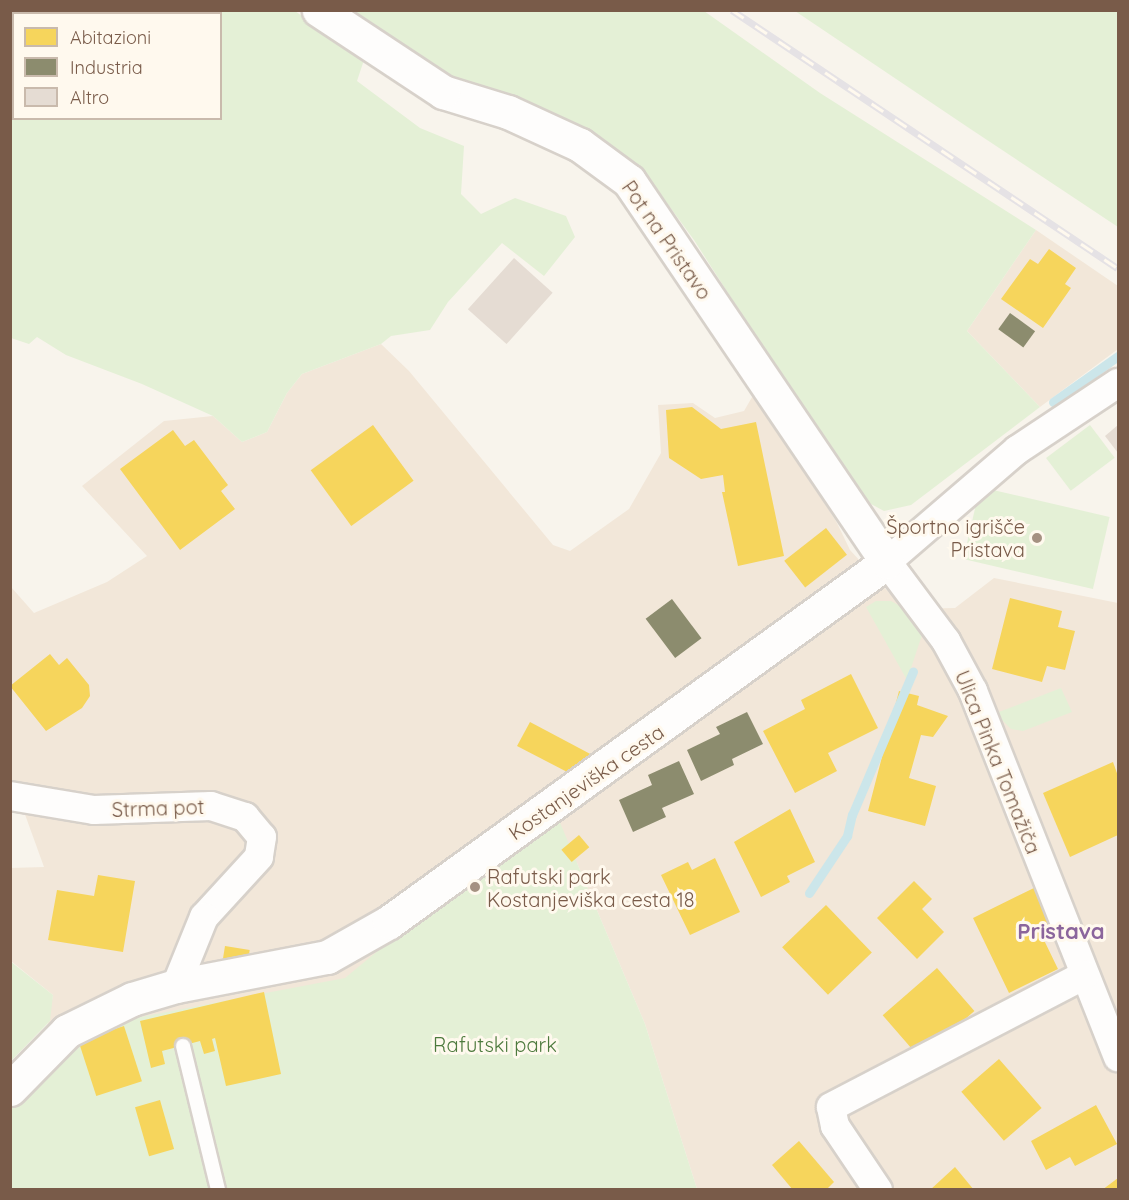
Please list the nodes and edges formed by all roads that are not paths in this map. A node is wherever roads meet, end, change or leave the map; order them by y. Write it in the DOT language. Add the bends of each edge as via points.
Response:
graph roads {
  1 [pos="319,10"];
  2 [pos="1119,383"];
  3 [pos="887,562"];
  4 [pos="10,796"];
  5 [pos="1085,975"];
  6 [pos="176,986"];
  7 [pos="183,1046"];
  8 [pos="1119,1057"];
  9 [pos="10,1089"];
  10 [pos="218,1190"];
  11 [pos="878,1190"];
  1 -- 3 [label="street, Pot na Pristavo" via="443,92 508,112 580,145 629,181"];
  2 -- 3 [label="street, Kostanjeviška cesta" via="1017,450"];
  3 -- 5 [label="street, Ulica Pinka Tomažiča" via="946,641 973,691"];
  3 -- 6 [label="street, Kostanjeviška cesta" via="389,922 327,957"];
  4 -- 6 [label="street, Strma pot" via="94,810 211,806 245,817 262,837 259,857 204,916"];
  5 -- 8 [label="street, Ulica Pinka Tomažiča"];
  5 -- 11 [label="street" via="831,1107 835,1126"];
  6 -- 9 [label="street, Kostanjeviška cesta" via="132,999 67,1031"];
  7 -- 10 [label="lane"];
}
